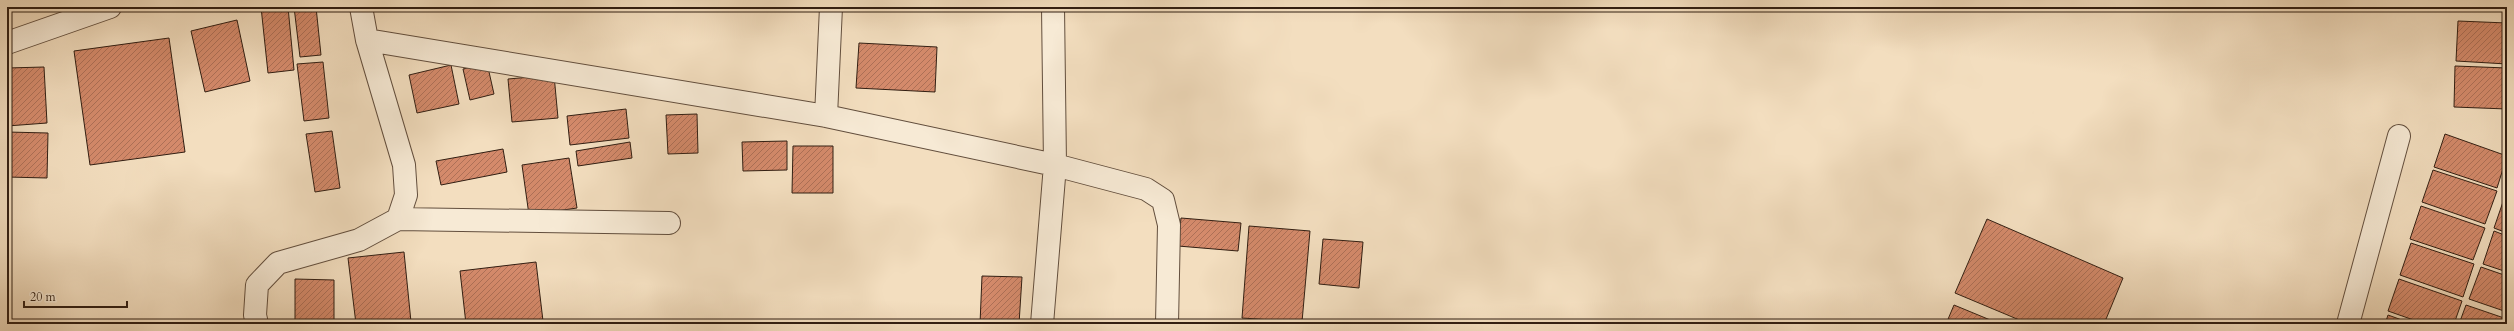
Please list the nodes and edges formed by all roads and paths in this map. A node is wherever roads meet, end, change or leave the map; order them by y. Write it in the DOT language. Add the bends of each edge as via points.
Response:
graph roads {
  1 [pos="110,7"];
  2 [pos="362,7"];
  3 [pos="831,7"];
  4 [pos="1053,7"];
  5 [pos="368,40"];
  6 [pos="7,43"];
  7 [pos="826,116"];
  8 [pos="2399,136"];
  9 [pos="1055,165"];
  10 [pos="398,219"];
  11 [pos="669,223"];
  12 [pos="257,324"];
  13 [pos="1042,324"];
  14 [pos="1167,324"];
  15 [pos="2348,324"];
  1 -- 6 [label="street"];
  2 -- 5 [label="street"];
  3 -- 7 [label="street"];
  4 -- 9 [label="street"];
  5 -- 7 [label="street"];
  5 -- 10 [label="street" via="404,165 406,195"];
  7 -- 9 [label="street"];
  8 -- 15 [label="street"];
  9 -- 13 [label="street"];
  9 -- 14 [label="street" via="1146,189 1163,200 1169,225"];
  10 -- 11 [label="street"];
  10 -- 12 [label="street" via="359,240 278,263 257,285"];
}
